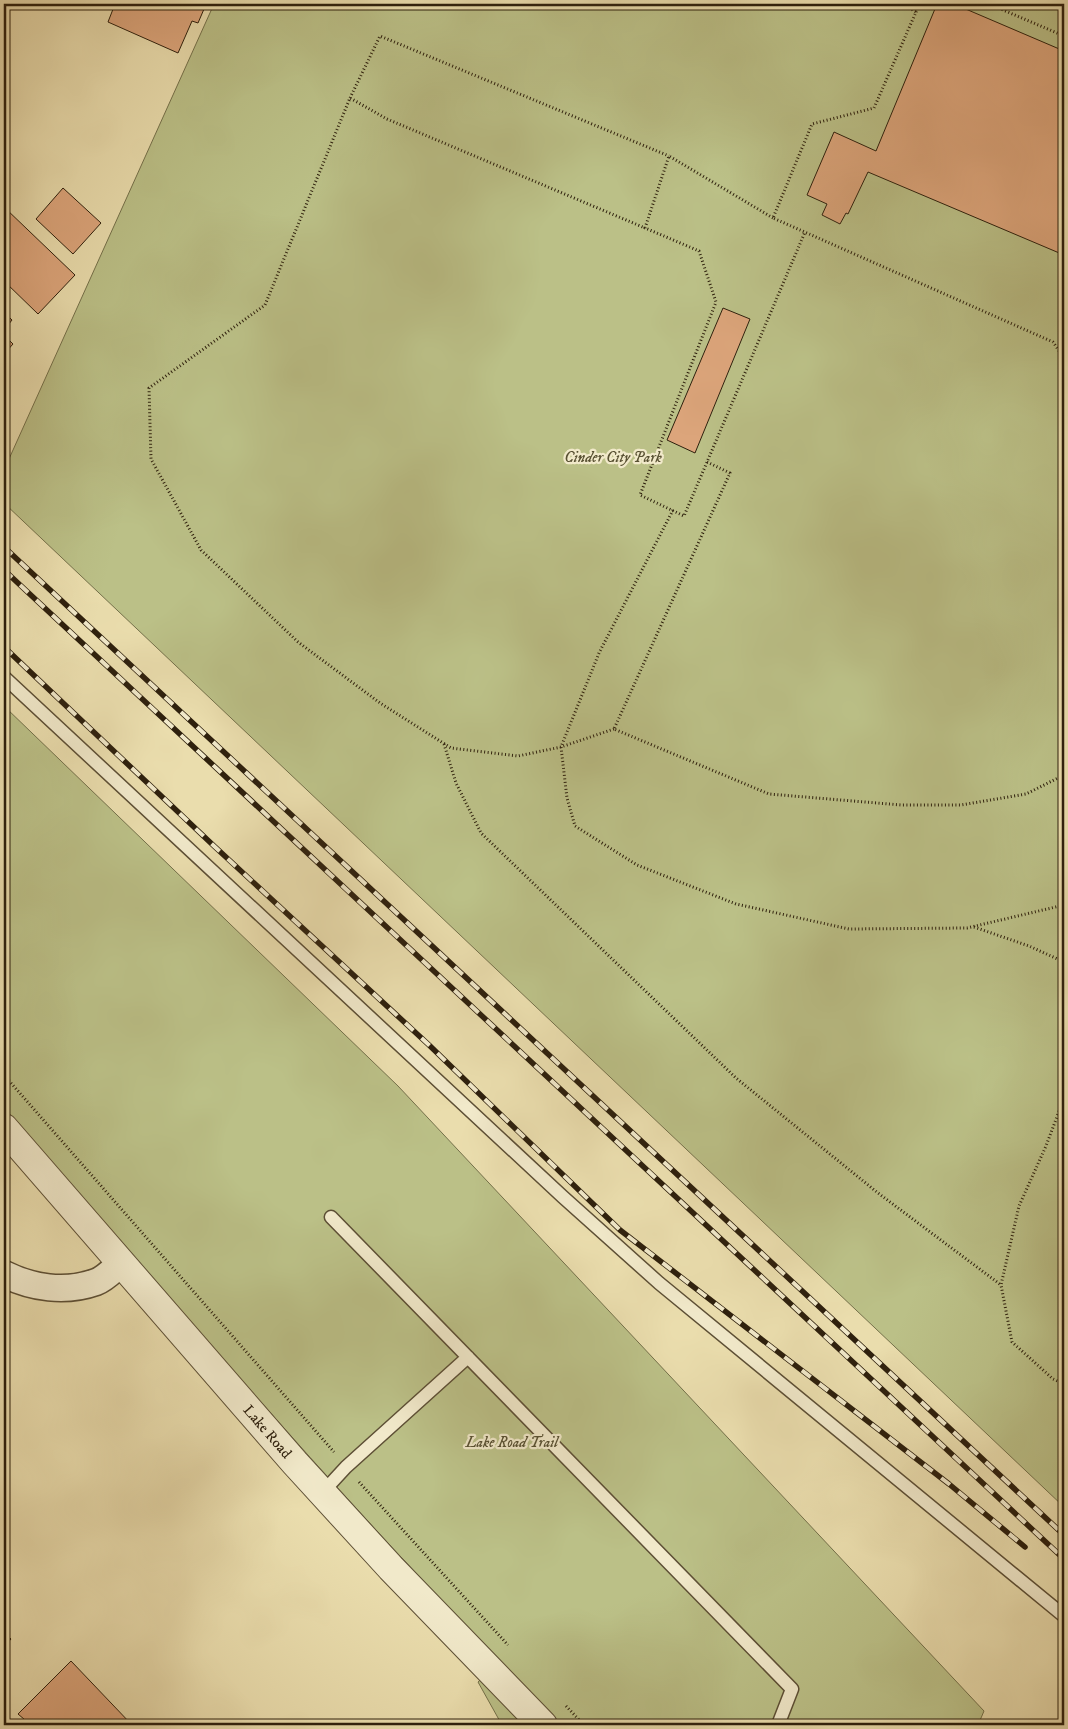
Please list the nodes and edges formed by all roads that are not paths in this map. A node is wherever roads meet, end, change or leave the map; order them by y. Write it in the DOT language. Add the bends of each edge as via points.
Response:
graph roads {
  1 [pos="4,677"];
  2 [pos="4,1128"];
  3 [pos="331,1216"];
  4 [pos="121,1263"];
  5 [pos="4,1274"];
  6 [pos="468,1357"];
  7 [pos="322,1493"];
  8 [pos="1064,1616"];
  9 [pos="544,1725"];
  10 [pos="778,1725"];
  1 -- 8 [label="lane" via="659,1283"];
  2 -- 4 [label="street, Lake Road"];
  3 -- 6 [label="lane"];
  4 -- 5 [label="street" via="98,1282 61,1289 22,1283"];
  4 -- 7 [label="street, Lake Road"];
  6 -- 7 [label="lane" via="346,1467"];
  6 -- 10 [label="lane" via="792,1689"];
  7 -- 9 [label="street, Lake Road"];
}
